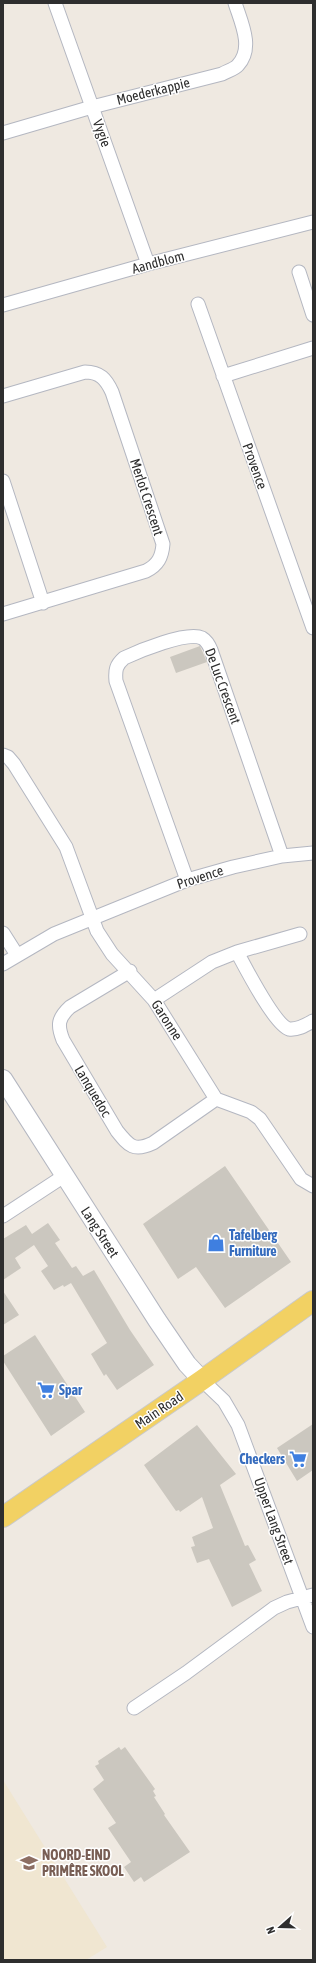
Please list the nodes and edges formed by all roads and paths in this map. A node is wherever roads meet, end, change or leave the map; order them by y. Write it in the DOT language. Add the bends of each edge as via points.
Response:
graph roads {
  1 [pos="55,3"];
  2 [pos="235,3"];
  3 [pos="92,107"];
  4 [pos="3,133"];
  5 [pos="313,222"];
  6 [pos="148,264"];
  7 [pos="299,272"];
  8 [pos="198,304"];
  9 [pos="3,305"];
  10 [pos="313,315"];
  11 [pos="313,348"];
  12 [pos="223,376"];
  13 [pos="3,396"];
  14 [pos="3,481"];
  15 [pos="43,602"];
  16 [pos="3,614"];
  17 [pos="313,628"];
  18 [pos="3,755"];
  19 [pos="313,853"];
  20 [pos="282,856"];
  21 [pos="187,880"];
  22 [pos="92,917"];
  23 [pos="3,933"];
  24 [pos="300,934"];
  25 [pos="237,952"];
  26 [pos="17,955"];
  27 [pos="3,964"];
  28 [pos="130,971"];
  29 [pos="154,1000"];
  30 [pos="313,1021"];
  31 [pos="3,1079"];
  32 [pos="216,1099"];
  33 [pos="64,1176"];
  34 [pos="313,1186"];
  35 [pos="3,1216"];
  36 [pos="313,1301"];
  37 [pos="202,1380"];
  38 [pos="3,1518"];
  39 [pos="308,1597"];
  40 [pos="313,1627"];
  41 [pos="134,1708"];
  1 -- 3 [label="street, Vygie"];
  2 -- 3 [label="street, Moederkappie" via="246,40 245,54 238,66 222,74"];
  3 -- 4 [label="street, Moederkappie"];
  3 -- 6 [label="street, Vygie"];
  5 -- 6 [label="street, Aandblom"];
  6 -- 9 [label="street, Aandblom"];
  7 -- 10 [label="street"];
  8 -- 12 [label="street, Provence"];
  11 -- 12 [label="street"];
  12 -- 17 [label="street, Provence"];
  13 -- 15 [label="street, Merlot Crescent" via="85,372 94,372 108,382 163,544 159,561 146,571"];
  14 -- 15 [label="street"];
  15 -- 16 [label="street, Merlot Crescent"];
  18 -- 22 [label="street, Garonne" via="14,764 66,847"];
  19 -- 20 [label="street, Provence"];
  20 -- 21 [label="street, Provence"];
  20 -- 21 [label="street, De Luc Crescent" via="207,641 201,638 184,638 124,658 115,672"];
  21 -- 22 [label="street, Provence"];
  22 -- 26 [label="street" via="54,934"];
  22 -- 28 [label="street, Garonne" via="103,942"];
  23 -- 26 [label="street"];
  24 -- 25 [label="street"];
  25 -- 29 [label="street" via="198,970"];
  25 -- 30 [label="street" via="273,1014 284,1026 296,1028"];
  26 -- 27 [label="street"];
  28 -- 29 [label="street, Garonne"];
  28 -- 32 [label="street, Lanquedoc" via="70,1008 58,1021 63,1040 117,1131 126,1143 134,1147 144,1147"];
  29 -- 32 [label="street, Garonne"];
  31 -- 33 [label="street, Lang Street"];
  32 -- 34 [label="street" via="251,1112 260,1119 301,1179"];
  33 -- 35 [label="street"];
  33 -- 37 [label="street, Lang Street" via="157,1320 187,1364"];
  36 -- 37 [label="main road, Main Road"];
  37 -- 38 [label="main road, Main Road"];
  37 -- 39 [label="street, Upper Lang Street" via="224,1401 238,1425"];
  39 -- 40 [label="street, Upper Lang Street"];
  39 -- 41 [label="street" via="274,1608"];
}
